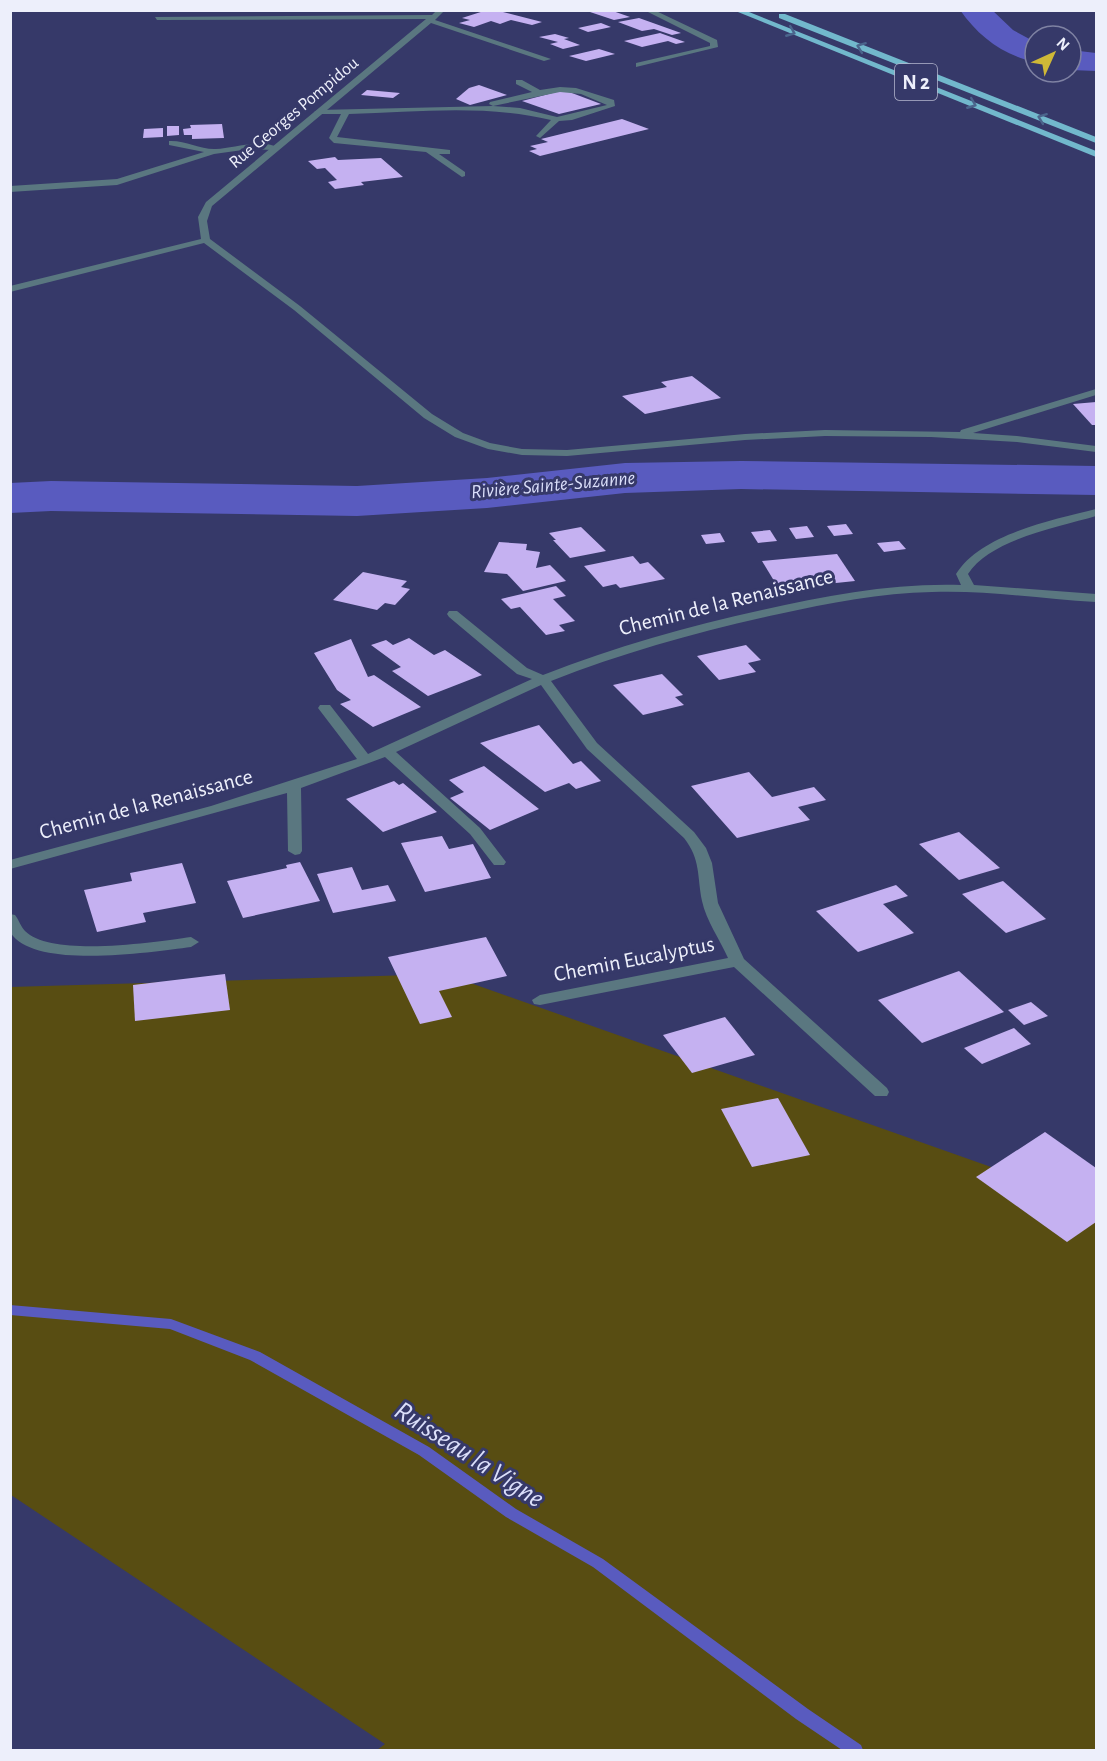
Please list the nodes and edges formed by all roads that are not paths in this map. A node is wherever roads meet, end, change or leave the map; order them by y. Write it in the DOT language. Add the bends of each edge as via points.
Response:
graph roads {
  1 [pos="442,10"];
  2 [pos="647,10"];
  3 [pos="736,10"];
  4 [pos="770,12"];
  5 [pos="157,18"];
  6 [pos="431,18"];
  7 [pos="547,59"];
  8 [pos="639,64"];
  9 [pos="519,82"];
  10 [pos="539,93"];
  11 [pos="479,108"];
  12 [pos="318,112"];
  13 [pos="346,112"];
  14 [pos="557,119"];
  15 [pos="540,136"];
  16 [pos="1096,140"];
  17 [pos="172,143"];
  18 [pos="274,148"];
  19 [pos="428,150"];
  20 [pos="213,152"];
  21 [pos="447,152"];
  22 [pos="1096,154"];
  23 [pos="462,174"];
  24 [pos="10,189"];
  25 [pos="207,240"];
  26 [pos="10,289"];
  27 [pos="1096,392"];
  28 [pos="954,435"];
  29 [pos="1094,449"];
  30 [pos="1096,512"];
  31 [pos="970,589"];
  32 [pos="1096,598"];
  33 [pos="453,614"];
  34 [pos="543,679"];
  35 [pos="326,708"];
  36 [pos="387,751"];
  37 [pos="365,760"];
  38 [pos="294,786"];
  39 [pos="296,851"];
  40 [pos="499,862"];
  41 [pos="10,865"];
  42 [pos="10,918"];
  43 [pos="191,942"];
  44 [pos="737,961"];
  45 [pos="540,1000"];
  46 [pos="881,1092"];
  1 -- 6 [label="street, Rue Georges Pompidou"];
  2 -- 8 [label="street" via="714,42 714,47"];
  3 -- 22 [label="highway, N 2, one-way"];
  16 -- 4 [label="highway, N 2, one-way"];
  5 -- 6 [label="street"];
  6 -- 7 [label="street"];
  6 -- 12 [label="street, Rue Georges Pompidou"];
  9 -- 10 [label="street"];
  10 -- 11 [label="street"];
  10 -- 14 [label="street" via="573,88 611,102 605,108"];
  11 -- 13 [label="street"];
  11 -- 14 [label="street" via="520,110"];
  12 -- 13 [label="street"];
  12 -- 18 [label="street, Rue Georges Pompidou"];
  13 -- 19 [label="street" via="333,138 337,141"];
  14 -- 15 [label="street"];
  17 -- 20 [label="street"];
  18 -- 20 [label="street"];
  18 -- 25 [label="street, Rue Georges Pompidou" via="209,204 201,215"];
  19 -- 21 [label="street"];
  19 -- 23 [label="street"];
  20 -- 24 [label="street" via="117,182"];
  25 -- 26 [label="street"];
  25 -- 28 [label="street" via="428,416 459,435 488,446 567,453 825,433"];
  27 -- 28 [label="street"];
  28 -- 29 [label="street"];
  30 -- 31 [label="street" via="1002,542 974,556 962,574"];
  31 -- 32 [label="street, Chemin de la Renaissance"];
  31 -- 34 [label="street, Chemin de la Renaissance" via="900,590 812,602 672,635"];
  33 -- 34 [label="street, Chemin Eucalyptus" via="522,671"];
  34 -- 36 [label="street, Chemin de la Renaissance"];
  34 -- 44 [label="street, Chemin Eucalyptus" via="592,746 699,848 705,862 710,903"];
  35 -- 37 [label="street"];
  36 -- 37 [label="street, Chemin de la Renaissance"];
  36 -- 40 [label="street" via="475,831"];
  37 -- 38 [label="street, Chemin de la Renaissance"];
  38 -- 39 [label="street"];
  38 -- 41 [label="street, Chemin de la Renaissance"];
  42 -- 43 [label="street" via="27,939 47,948 69,951 102,952"];
  44 -- 45 [label="street, Chemin Eucalyptus"];
  44 -- 46 [label="street, Chemin Eucalyptus"];
}
